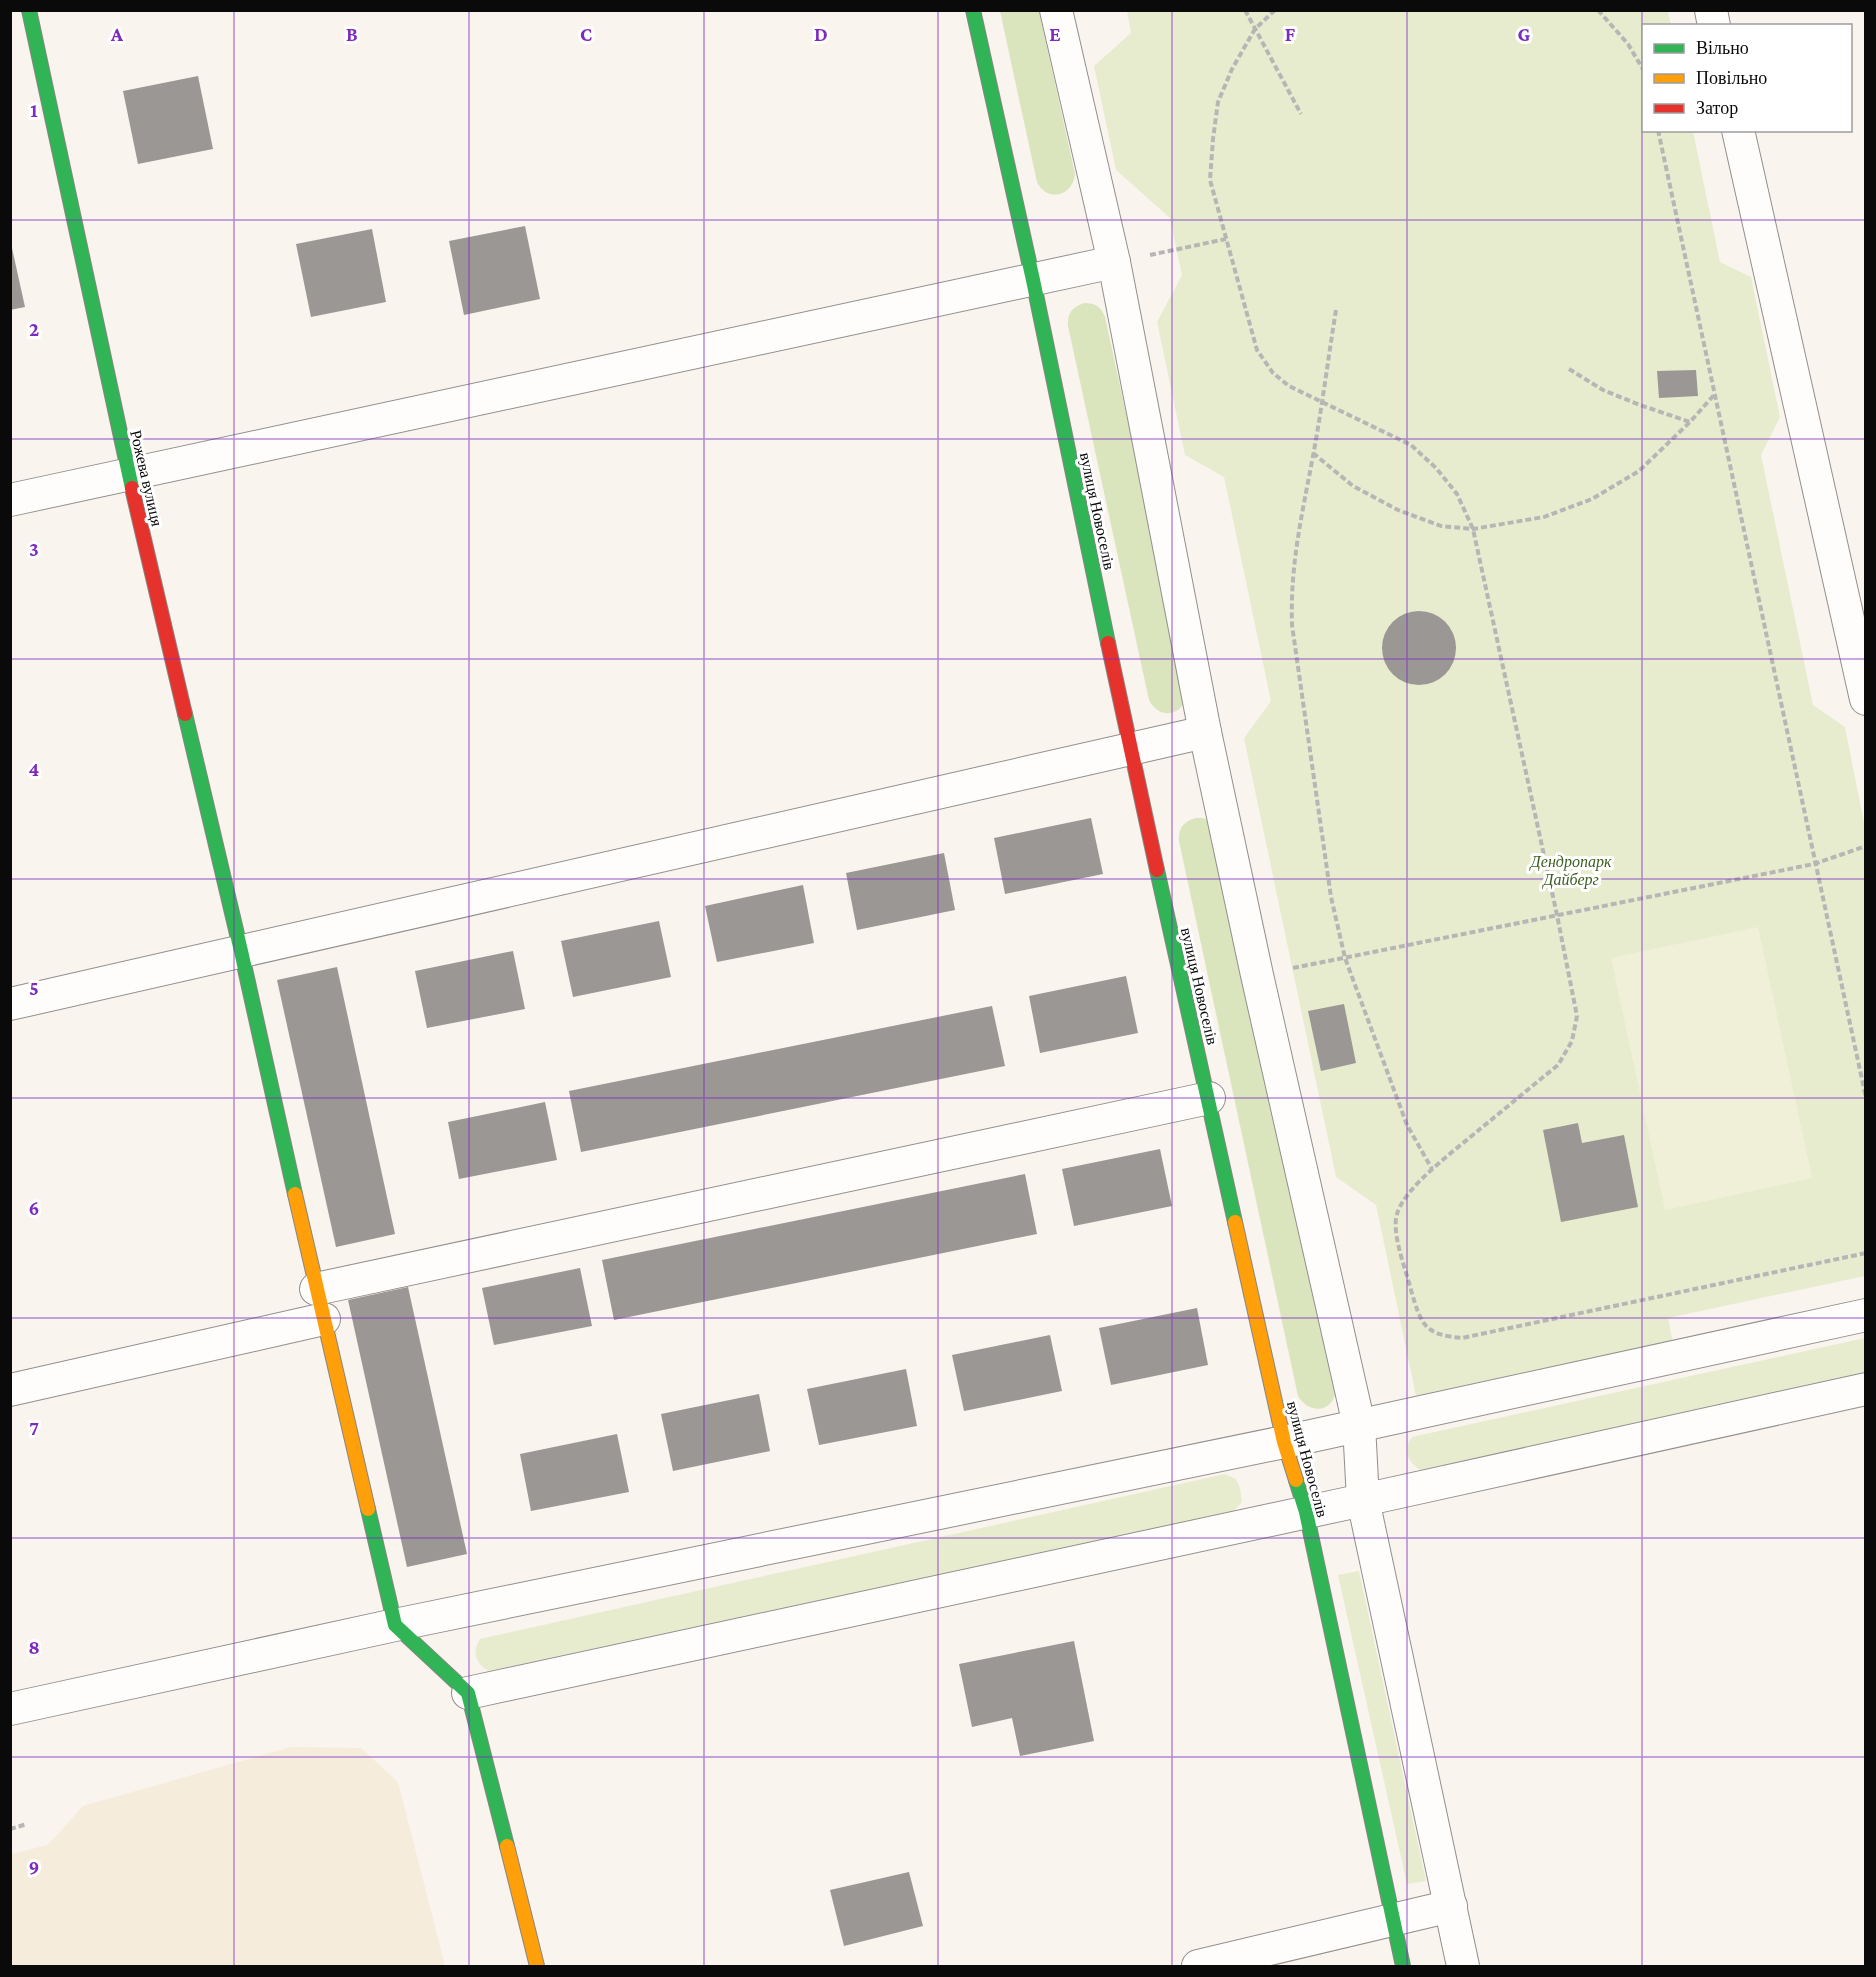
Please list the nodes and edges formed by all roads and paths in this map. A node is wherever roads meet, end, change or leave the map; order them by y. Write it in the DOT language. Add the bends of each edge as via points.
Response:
graph roads {
  1 [pos="29,10"];
  2 [pos="973,10"];
  3 [pos="1056,10"];
  4 [pos="1245,10"];
  5 [pos="1275,10"];
  6 [pos="1598,10"];
  7 [pos="1255,29"];
  8 [pos="1642,68"];
  9 [pos="1301,114"];
  10 [pos="1658,132"];
  11 [pos="1738,132"];
  12 [pos="1226,239"];
  13 [pos="1114,262"];
  14 [pos="1033,280"];
  15 [pos="1336,310"];
  16 [pos="1569,369"];
  17 [pos="1714,394"];
  18 [pos="1321,402"];
  19 [pos="1690,422"];
  20 [pos="1313,453"];
  21 [pos="129,475"];
  22 [pos="10,500"];
  23 [pos="1473,529"];
  24 [pos="1866,699"];
  25 [pos="1205,732"];
  26 [pos="1130,749"];
  27 [pos="1866,846"];
  28 [pos="1814,864"];
  29 [pos="1557,915"];
  30 [pos="241,951"];
  31 [pos="1345,958"];
  32 [pos="1257,975"];
  33 [pos="10,1004"];
  34 [pos="1209,1098"];
  35 [pos="1866,1098"];
  36 [pos="1432,1169"];
  37 [pos="1866,1253"];
  38 [pos="316,1290"];
  39 [pos="1866,1315"];
  40 [pos="324,1319"];
  41 [pos="1866,1389"];
  42 [pos="10,1390"];
  43 [pos="1359,1425"];
  44 [pos="1284,1443"];
  45 [pos="1363,1500"];
  46 [pos="1306,1512"];
  47 [pos="395,1625"];
  48 [pos="468,1693"];
  49 [pos="10,1709"];
  50 [pos="27,1824"];
  51 [pos="10,1829"];
  52 [pos="1451,1906"];
  53 [pos="1393,1920"];
  54 [pos="537,1966"];
  55 [pos="1198,1966"];
  56 [pos="1403,1966"];
  57 [pos="1463,1966"];
  1 -- 21 [label="street, Рожева вулиця"];
  2 -- 14 [label="street, вулиця Новоселів"];
  3 -- 13 [label="street"];
  4 -- 7 [label="path"];
  5 -- 7 [label="path"];
  6 -- 8 [label="path" via="1628,44"];
  7 -- 9 [label="path"];
  7 -- 12 [label="path" via="1218,102 1210,180"];
  10 -- 17 [label="path"];
  11 -- 24 [label="street"];
  12 -- 13 [label="path"];
  12 -- 18 [label="path" via="1257,350 1273,373"];
  13 -- 14 [label="street"];
  13 -- 25 [label="street"];
  14 -- 21 [label="street"];
  14 -- 26 [label="street, вулиця Новоселів"];
  15 -- 18 [label="path"];
  16 -- 19 [label="path" via="1603,390"];
  17 -- 19 [label="path"];
  17 -- 28 [label="path"];
  18 -- 20 [label="path"];
  18 -- 23 [label="path" via="1411,445 1456,494"];
  19 -- 23 [label="path" via="1639,471 1592,499 1544,517"];
  20 -- 23 [label="path" via="1353,486 1398,510 1440,526"];
  20 -- 31 [label="path" via="1294,556 1292,625 1331,897"];
  21 -- 22 [label="street"];
  21 -- 30 [label="street, Рожева вулиця"];
  23 -- 29 [label="path"];
  25 -- 26 [label="street"];
  25 -- 32 [label="street"];
  26 -- 30 [label="street"];
  26 -- 34 [label="street, вулиця Новоселів"];
  27 -- 28 [label="path"];
  28 -- 29 [label="path"];
  28 -- 35 [label="path"];
  29 -- 31 [label="path"];
  29 -- 36 [label="path" via="1577,1016 1572,1041 1558,1065"];
  30 -- 33 [label="street"];
  30 -- 38 [label="street, Рожева вулиця"];
  31 -- 32 [label="path"];
  31 -- 36 [label="path" via="1407,1125"];
  32 -- 43 [label="street"];
  34 -- 38 [label="street"];
  34 -- 44 [label="street, вулиця Новоселів"];
  36 -- 37 [label="path" via="1404,1199 1396,1215 1396,1233 1417,1312 1427,1328 1442,1336 1462,1338"];
  38 -- 40 [label="street, Рожева вулиця"];
  39 -- 43 [label="street"];
  40 -- 42 [label="street"];
  40 -- 47 [label="street, Рожева вулиця"];
  41 -- 45 [label="street"];
  43 -- 44 [label="street"];
  43 -- 45 [label="street"];
  44 -- 46 [label="street, вулиця Новоселів"];
  44 -- 47 [label="street"];
  45 -- 46 [label="street"];
  45 -- 52 [label="street"];
  46 -- 48 [label="street"];
  46 -- 53 [label="street, вулиця Новоселів"];
  47 -- 48 [label="street"];
  47 -- 49 [label="street"];
  48 -- 54 [label="street"];
  50 -- 51 [label="path"];
  52 -- 53 [label="street"];
  52 -- 57 [label="street"];
  53 -- 55 [label="street"];
  53 -- 56 [label="street, вулиця Новоселів"];
}
